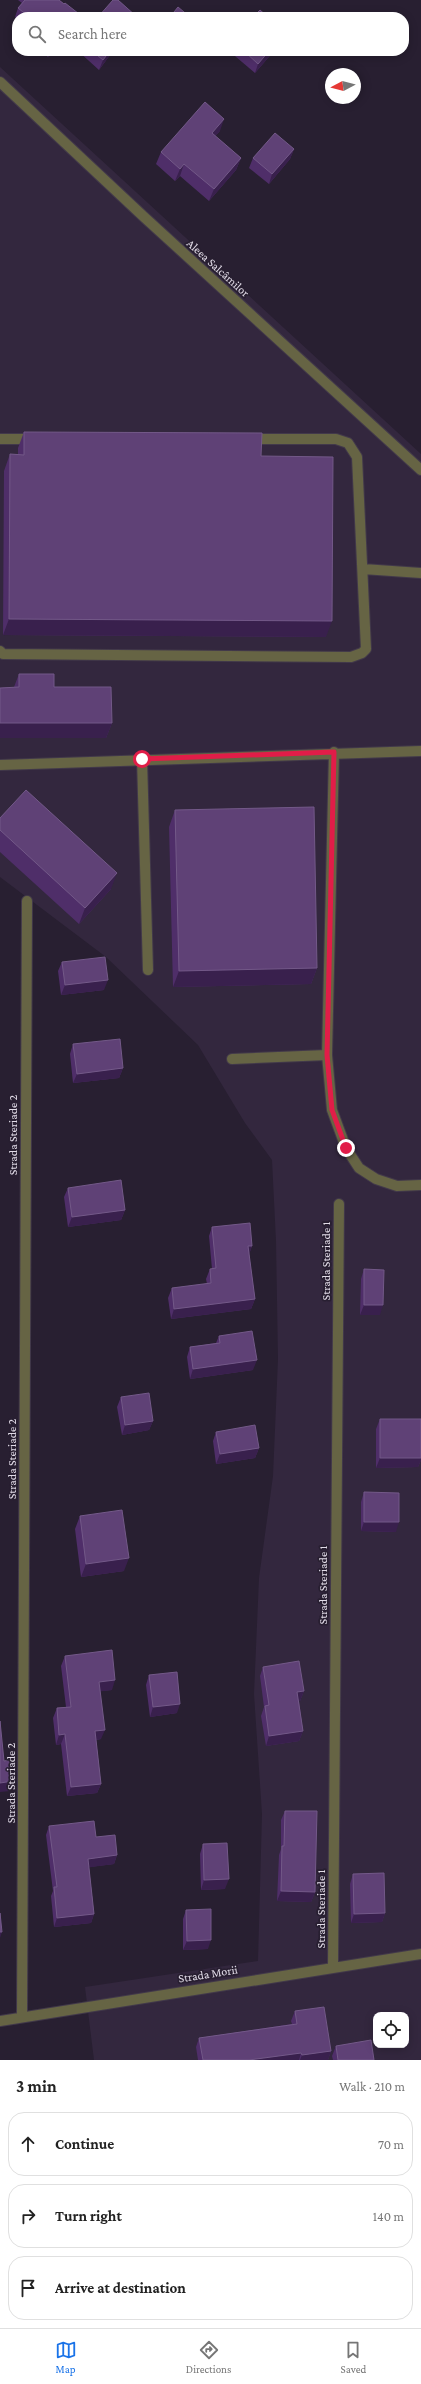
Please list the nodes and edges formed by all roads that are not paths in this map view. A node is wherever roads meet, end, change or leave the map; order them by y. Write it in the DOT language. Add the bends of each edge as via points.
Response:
graph roads {
  1 [pos="0,82"];
  2 [pos="0,439"];
  3 [pos="48,439"];
  4 [pos="240,439"];
  5 [pos="421,470"];
  6 [pos="363,569"];
  7 [pos="421,573"];
  8 [pos="0,650"];
  9 [pos="421,751"];
  10 [pos="334,752"];
  11 [pos="142,759"];
  12 [pos="0,765"];
  13 [pos="26,901"];
  14 [pos="148,970"];
  15 [pos="327,1055"];
  16 [pos="232,1059"];
  17 [pos="421,1185"];
  18 [pos="339,1204"];
  19 [pos="421,1954"];
  20 [pos="333,1967"];
  21 [pos="22,2017"];
  22 [pos="0,2021"];
  1 -- 5 [label="street, Aleea Salcâmilor"];
  2 -- 3 [label="street"];
  4 -- 6 [label="street" via="336,439 348,443 357,457"];
  6 -- 7 [label="street"];
  6 -- 8 [label="street" via="366,649 362,654 351,657 3,654"];
  9 -- 10 [label="street"];
  10 -- 11 [label="street"];
  10 -- 15 [label="street"];
  11 -- 12 [label="street"];
  11 -- 14 [label="street"];
  13 -- 21 [label="street, Strada Steriade 2"];
  15 -- 16 [label="street"];
  15 -- 17 [label="street" via="332,1110 346,1148 359,1168 376,1179 397,1186"];
  18 -- 20 [label="street, Strada Steriade 1"];
  19 -- 20 [label="street, Strada Morii"];
  20 -- 21 [label="street, Strada Morii"];
  21 -- 22 [label="street, Strada Morii"];
}
